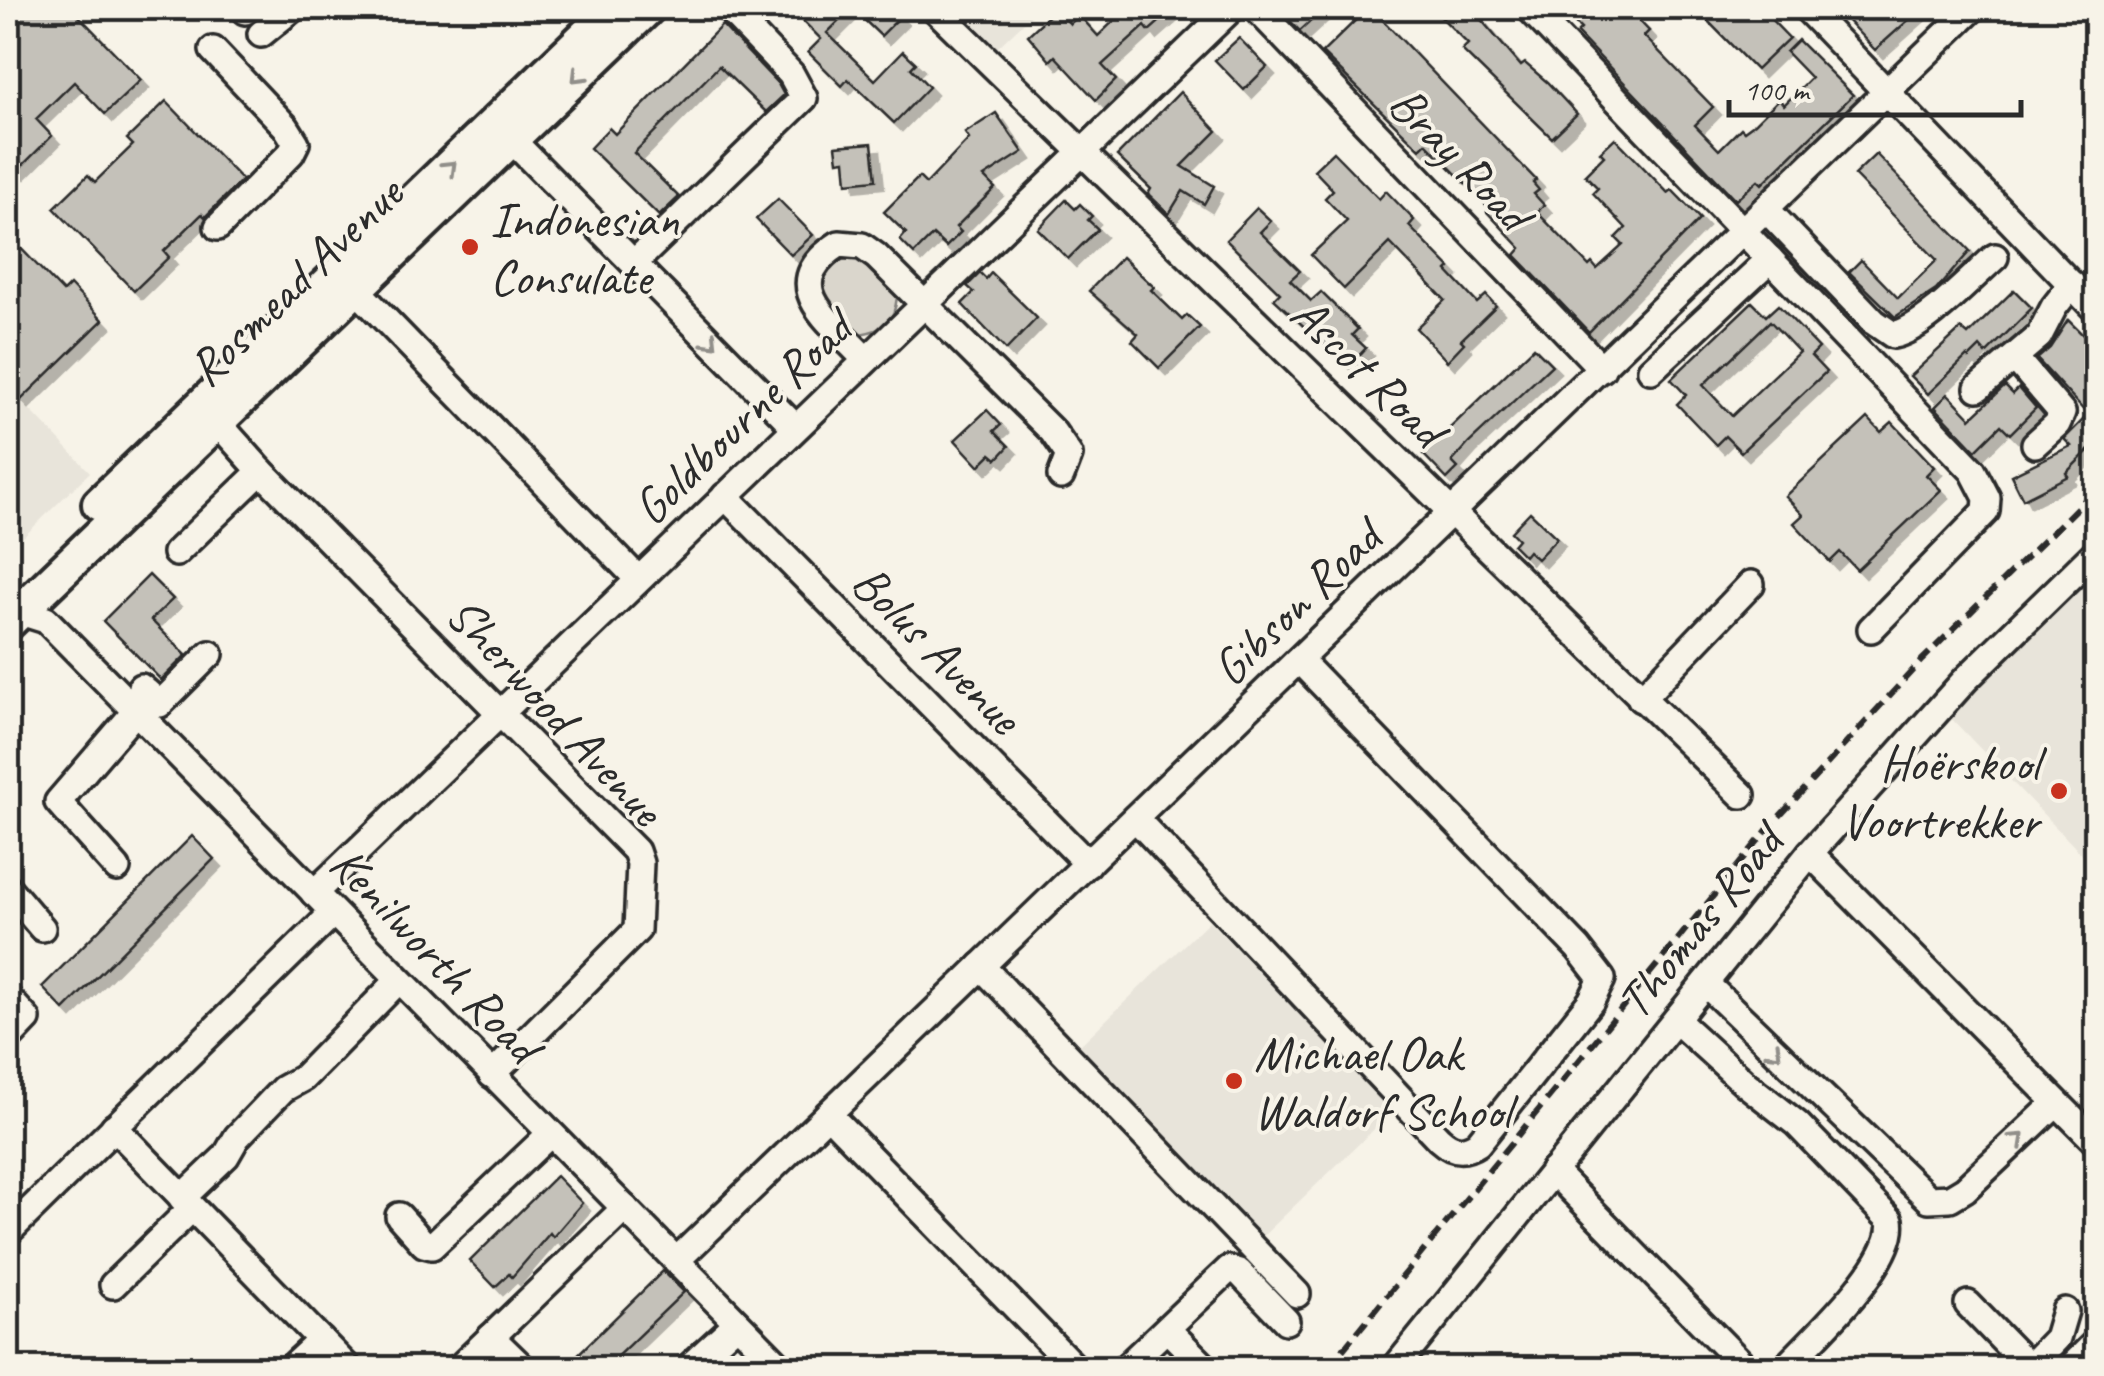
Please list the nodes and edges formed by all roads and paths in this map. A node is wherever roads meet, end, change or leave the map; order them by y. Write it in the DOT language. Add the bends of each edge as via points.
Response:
graph roads {
  1 [pos="294,8"];
  2 [pos="614,8"];
  3 [pos="648,8"];
  4 [pos="728,8"];
  5 [pos="934,8"];
  6 [pos="1232,8"];
  7 [pos="1256,8"];
  8 [pos="1529,8"];
  9 [pos="1806,8"];
  10 [pos="1973,8"];
  11 [pos="261,34"];
  12 [pos="214,50"];
  13 [pos="1887,90"];
  14 [pos="504,132"];
  15 [pos="1082,152"];
  16 [pos="1766,209"];
  17 [pos="218,227"];
  18 [pos="1743,232"];
  19 [pos="1995,257"];
  20 [pos="1770,259"];
  21 [pos="634,263"];
  22 [pos="348,282"];
  23 [pos="2072,284"];
  24 [pos="924,303"];
  25 [pos="2096,310"];
  26 [pos="2015,358"];
  27 [pos="865,359"];
  28 [pos="1602,368"];
  29 [pos="1651,370"];
  30 [pos="1978,388"];
  31 [pos="218,423"];
  32 [pos="795,427"];
  33 [pos="2035,444"];
  34 [pos="261,471"];
  35 [pos="1061,476"];
  36 [pos="725,496"];
  37 [pos="1452,514"];
  38 [pos="2096,552"];
  39 [pos="176,553"];
  40 [pos="638,579"];
  41 [pos="1752,584"];
  42 [pos="11,608"];
  43 [pos="1871,628"];
  44 [pos="210,654"];
  45 [pos="1300,660"];
  46 [pos="1641,699"];
  47 [pos="143,703"];
  48 [pos="501,713"];
  49 [pos="1742,796"];
  50 [pos="1135,818"];
  51 [pos="1810,853"];
  52 [pos="1088,864"];
  53 [pos="118,868"];
  54 [pos="8,888"];
  55 [pos="314,893"];
  56 [pos="334,913"];
  57 [pos="42,928"];
  58 [pos="981,966"];
  59 [pos="400,980"];
  60 [pos="1706,984"];
  61 [pos="8,998"];
  62 [pos="1676,1020"];
  63 [pos="8,1040"];
  64 [pos="492,1074"];
  65 [pos="2056,1103"];
  66 [pos="828,1114"];
  67 [pos="114,1127"];
  68 [pos="550,1134"];
  69 [pos="2096,1142"];
  70 [pos="1553,1171"];
  71 [pos="187,1203"];
  72 [pos="625,1208"];
  73 [pos="398,1216"];
  74 [pos="8,1232"];
  75 [pos="678,1260"];
  76 [pos="113,1284"];
  77 [pos="1296,1294"];
  78 [pos="1968,1304"];
  79 [pos="2065,1310"];
  80 [pos="1286,1321"];
  81 [pos="737,1322"];
  82 [pos="1166,1328"];
  83 [pos="491,1337"];
  84 [pos="320,1340"];
  85 [pos="1737,1365"];
  86 [pos="299,1366"];
  87 [pos="348,1368"];
  88 [pos="459,1368"];
  89 [pos="523,1368"];
  90 [pos="688,1368"];
  91 [pos="782,1368"];
  92 [pos="1075,1368"];
  93 [pos="1125,1368"];
  94 [pos="1206,1368"];
  95 [pos="1395,1368"];
  96 [pos="1785,1368"];
  97 [pos="2030,1368"];
  1 -- 11 [label="street"];
  2 -- 14 [label="main road, Rosmead Avenue"];
  3 -- 14 [label="main road, Rosmead Avenue, one-way"];
  4 -- 21 [label="street" via="791,74 804,98"];
  5 -- 15 [label="street, Ascot Road"];
  6 -- 15 [label="street, Goldbourne Road"];
  7 -- 28 [label="street, Bray Road"];
  8 -- 18 [label="street"];
  9 -- 13 [label="street"];
  10 -- 13 [label="street, Gibson Road"];
  12 -- 17 [label="street" via="296,143"];
  13 -- 16 [label="street, Gibson Road"];
  13 -- 23 [label="street"];
  14 -- 21 [label="street"];
  14 -- 22 [label="main road, Rosmead Avenue"];
  15 -- 24 [label="street, Goldbourne Road"];
  15 -- 37 [label="street, Ascot Road"];
  16 -- 18 [label="street, Gibson Road"];
  16 -- 19 [label="street" via="1893,335"];
  18 -- 20 [label="street"];
  18 -- 28 [label="street, Gibson Road"];
  20 -- 29 [label="street"];
  20 -- 43 [label="street" via="1972,471 1987,498 1986,511"];
  21 -- 32 [label="street, one-way"];
  22 -- 31 [label="main road, Rosmead Avenue"];
  22 -- 40 [label="street"];
  22 -- 42 [label="main road, Rosmead Avenue"];
  23 -- 25 [label="street"];
  23 -- 26 [label="street" via="2039,336"];
  24 -- 27 [label="street, Goldbourne Road"];
  24 -- 27 [label="street" via="862,246 831,250 810,274 808,293"];
  24 -- 35 [label="street" via="1066,447 1069,461"];
  26 -- 30 [label="street"];
  26 -- 33 [label="street" via="2062,413"];
  27 -- 32 [label="street, Goldbourne Road"];
  28 -- 37 [label="street, Gibson Road"];
  31 -- 34 [label="street, Sherwood Avenue"];
  31 -- 42 [label="main road, Rosmead Avenue"];
  32 -- 36 [label="street, Goldbourne Road"];
  34 -- 39 [label="street"];
  34 -- 48 [label="street, Sherwood Avenue"];
  36 -- 40 [label="street, Goldbourne Road"];
  36 -- 52 [label="street, Bolus Avenue"];
  37 -- 45 [label="street, Gibson Road"];
  37 -- 46 [label="street, Ascot Road"];
  38 -- 51 [label="street, Thomas Road" via="1966,679"];
  40 -- 48 [label="street, Goldbourne Road"];
  41 -- 46 [label="street"];
  42 -- 47 [label="street, Kenilworth Road" via="46,620"];
  44 -- 47 [label="street" via="162,702"];
  45 -- 50 [label="street, Gibson Road"];
  45 -- 50 [label="street" via="1602,979 1478,1143 1449,1148"];
  46 -- 49 [label="street, Ascot Road"];
  47 -- 53 [label="street" via="58,802"];
  47 -- 55 [label="street, Kenilworth Road"];
  48 -- 55 [label="street, Goldbourne Road"];
  48 -- 64 [label="street, Sherwood Avenue" via="636,851 640,922"];
  50 -- 52 [label="street, Gibson Road"];
  51 -- 60 [label="street, Thomas Road"];
  51 -- 65 [label="street"];
  52 -- 58 [label="street, Gibson Road"];
  54 -- 57 [label="street"];
  55 -- 56 [label="street, Kenilworth Road"];
  56 -- 59 [label="street, Kenilworth Road"];
  56 -- 67 [label="street"];
  58 -- 66 [label="street, Gibson Road"];
  58 -- 77 [label="street"];
  59 -- 64 [label="street, Kenilworth Road"];
  59 -- 71 [label="street" via="237,1137"];
  60 -- 62 [label="street, Thomas Road"];
  60 -- 65 [label="street, one-way" via="1929,1199 1965,1189"];
  61 -- 63 [label="street" via="26,1019"];
  62 -- 70 [label="street, Thomas Road"];
  62 -- 96 [label="street" via="1797,1124 1890,1220 1887,1248"];
  64 -- 68 [label="street, Kenilworth Road"];
  65 -- 69 [label="street"];
  66 -- 75 [label="street, Gibson Road"];
  66 -- 92 [label="street"];
  67 -- 71 [label="street"];
  67 -- 74 [label="street"];
  68 -- 72 [label="street, Kenilworth Road"];
  68 -- 73 [label="street" via="432,1246"];
  70 -- 85 [label="street"];
  70 -- 95 [label="street, Thomas Road"];
  71 -- 76 [label="street"];
  71 -- 84 [label="street"];
  72 -- 75 [label="street, Kenilworth Road"];
  72 -- 83 [label="street"];
  75 -- 81 [label="street, Kenilworth Road"];
  78 -- 97 [label="street"];
  79 -- 97 [label="street" via="2057,1338"];
  80 -- 82 [label="street" via="1239,1272 1229,1270"];
  81 -- 90 [label="street"];
  81 -- 91 [label="street, Kenilworth Road"];
  82 -- 93 [label="street"];
  82 -- 94 [label="street"];
  83 -- 88 [label="street"];
  83 -- 89 [label="street"];
  84 -- 86 [label="street"];
  84 -- 87 [label="street"];
}
